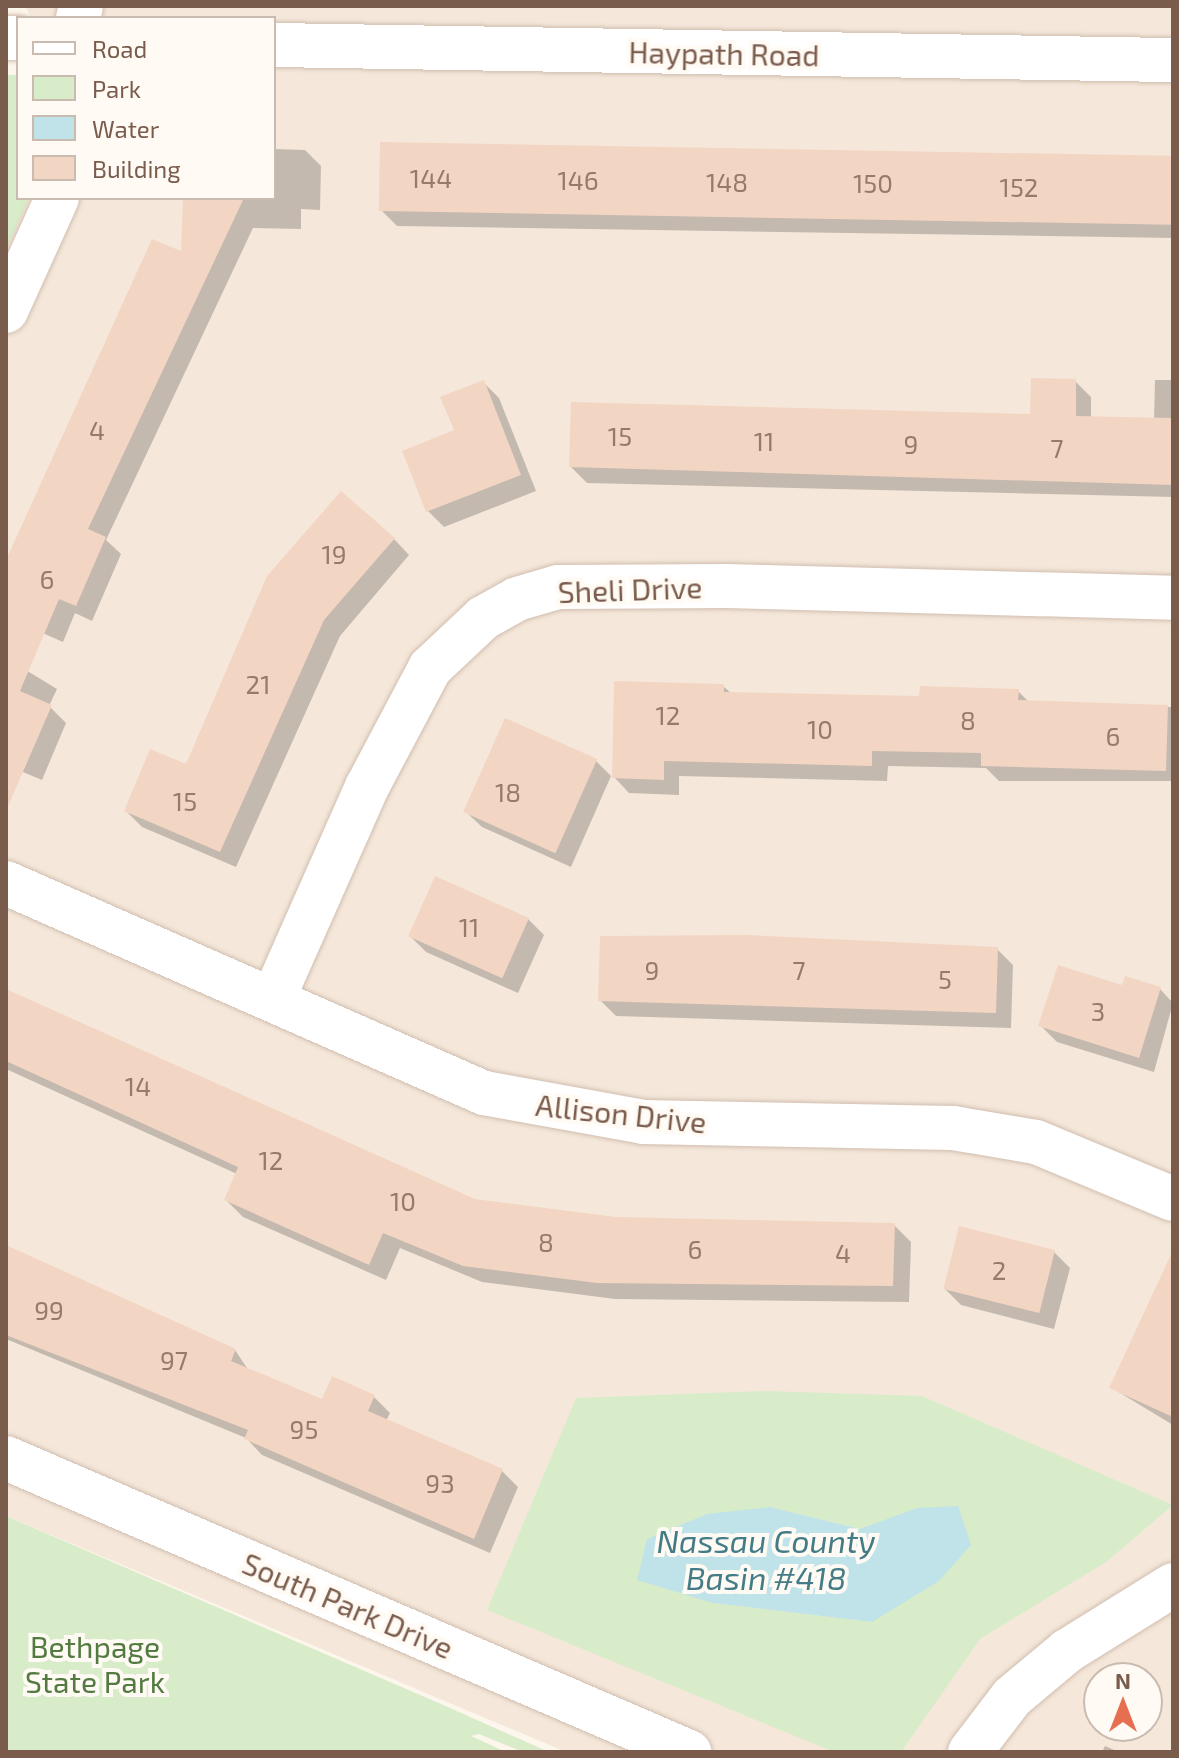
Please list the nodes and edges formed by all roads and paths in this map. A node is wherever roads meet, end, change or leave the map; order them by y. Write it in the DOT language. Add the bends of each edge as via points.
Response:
graph roads {
  1 [pos="276,45"];
  2 [pos="1173,60"];
  3 [pos="56,200"];
  4 [pos="6,311"];
  5 [pos="1173,598"];
  6 [pos="6,883"];
  7 [pos="273,999"];
  8 [pos="1173,1199"];
  9 [pos="6,1458"];
  10 [pos="1173,1585"];
  11 [pos="689,1752"];
  12 [pos="970,1752"];
  1 -- 2 [label="street, Haypath Road"];
  3 -- 4 [label="street"];
  5 -- 7 [label="street, Sheli Drive" via="711,586 558,587 517,599 483,618 430,668 367,787"];
  6 -- 7 [label="street, Allison Drive"];
  7 -- 8 [label="street, Allison Drive" via="484,1093 560,1112 643,1122 953,1128 1036,1142"];
  9 -- 11 [label="street, South Park Drive"];
  10 -- 12 [label="street" via="1067,1651 1012,1697"];
}
